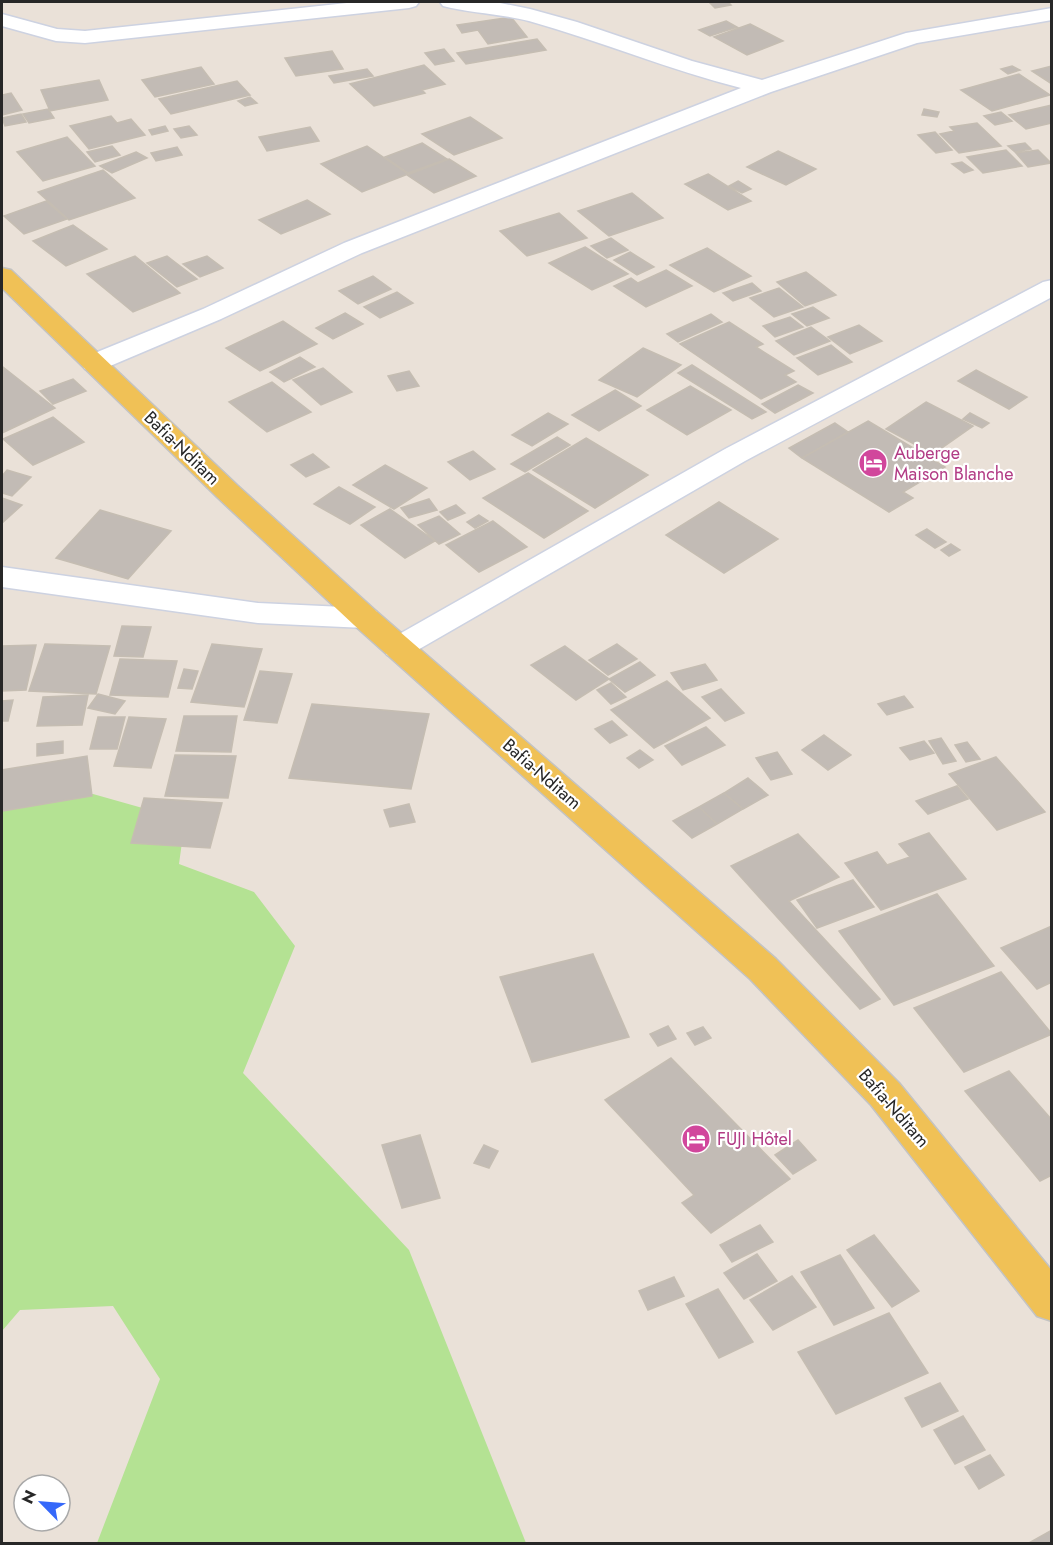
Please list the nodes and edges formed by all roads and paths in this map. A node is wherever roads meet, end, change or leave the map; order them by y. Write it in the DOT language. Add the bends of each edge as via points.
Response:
graph roads {
  1 [pos="409,2"];
  2 [pos="450,2"];
  3 [pos="1052,14"];
  4 [pos="2,20"];
  5 [pos="763,87"];
  6 [pos="2,275"];
  7 [pos="1052,287"];
  8 [pos="94,363"];
  9 [pos="2,578"];
  10 [pos="365,618"];
  11 [pos="398,648"];
  12 [pos="1052,1303"];
  1 -- 4 [label="street" via="85,37 56,35"];
  2 -- 5 [label="street" via="532,14 700,72"];
  3 -- 5 [label="street" via="913,37"];
  5 -- 8 [label="street" via="353,248 212,314"];
  6 -- 8 [label="main road, Bafia-Nditam"];
  7 -- 11 [label="street" via="735,455"];
  8 -- 10 [label="main road, Bafia-Nditam"];
  9 -- 10 [label="street" via="258,613"];
  10 -- 11 [label="main road, Bafia-Nditam"];
  11 -- 12 [label="main road, Bafia-Nditam" via="763,969 885,1094"];
}
